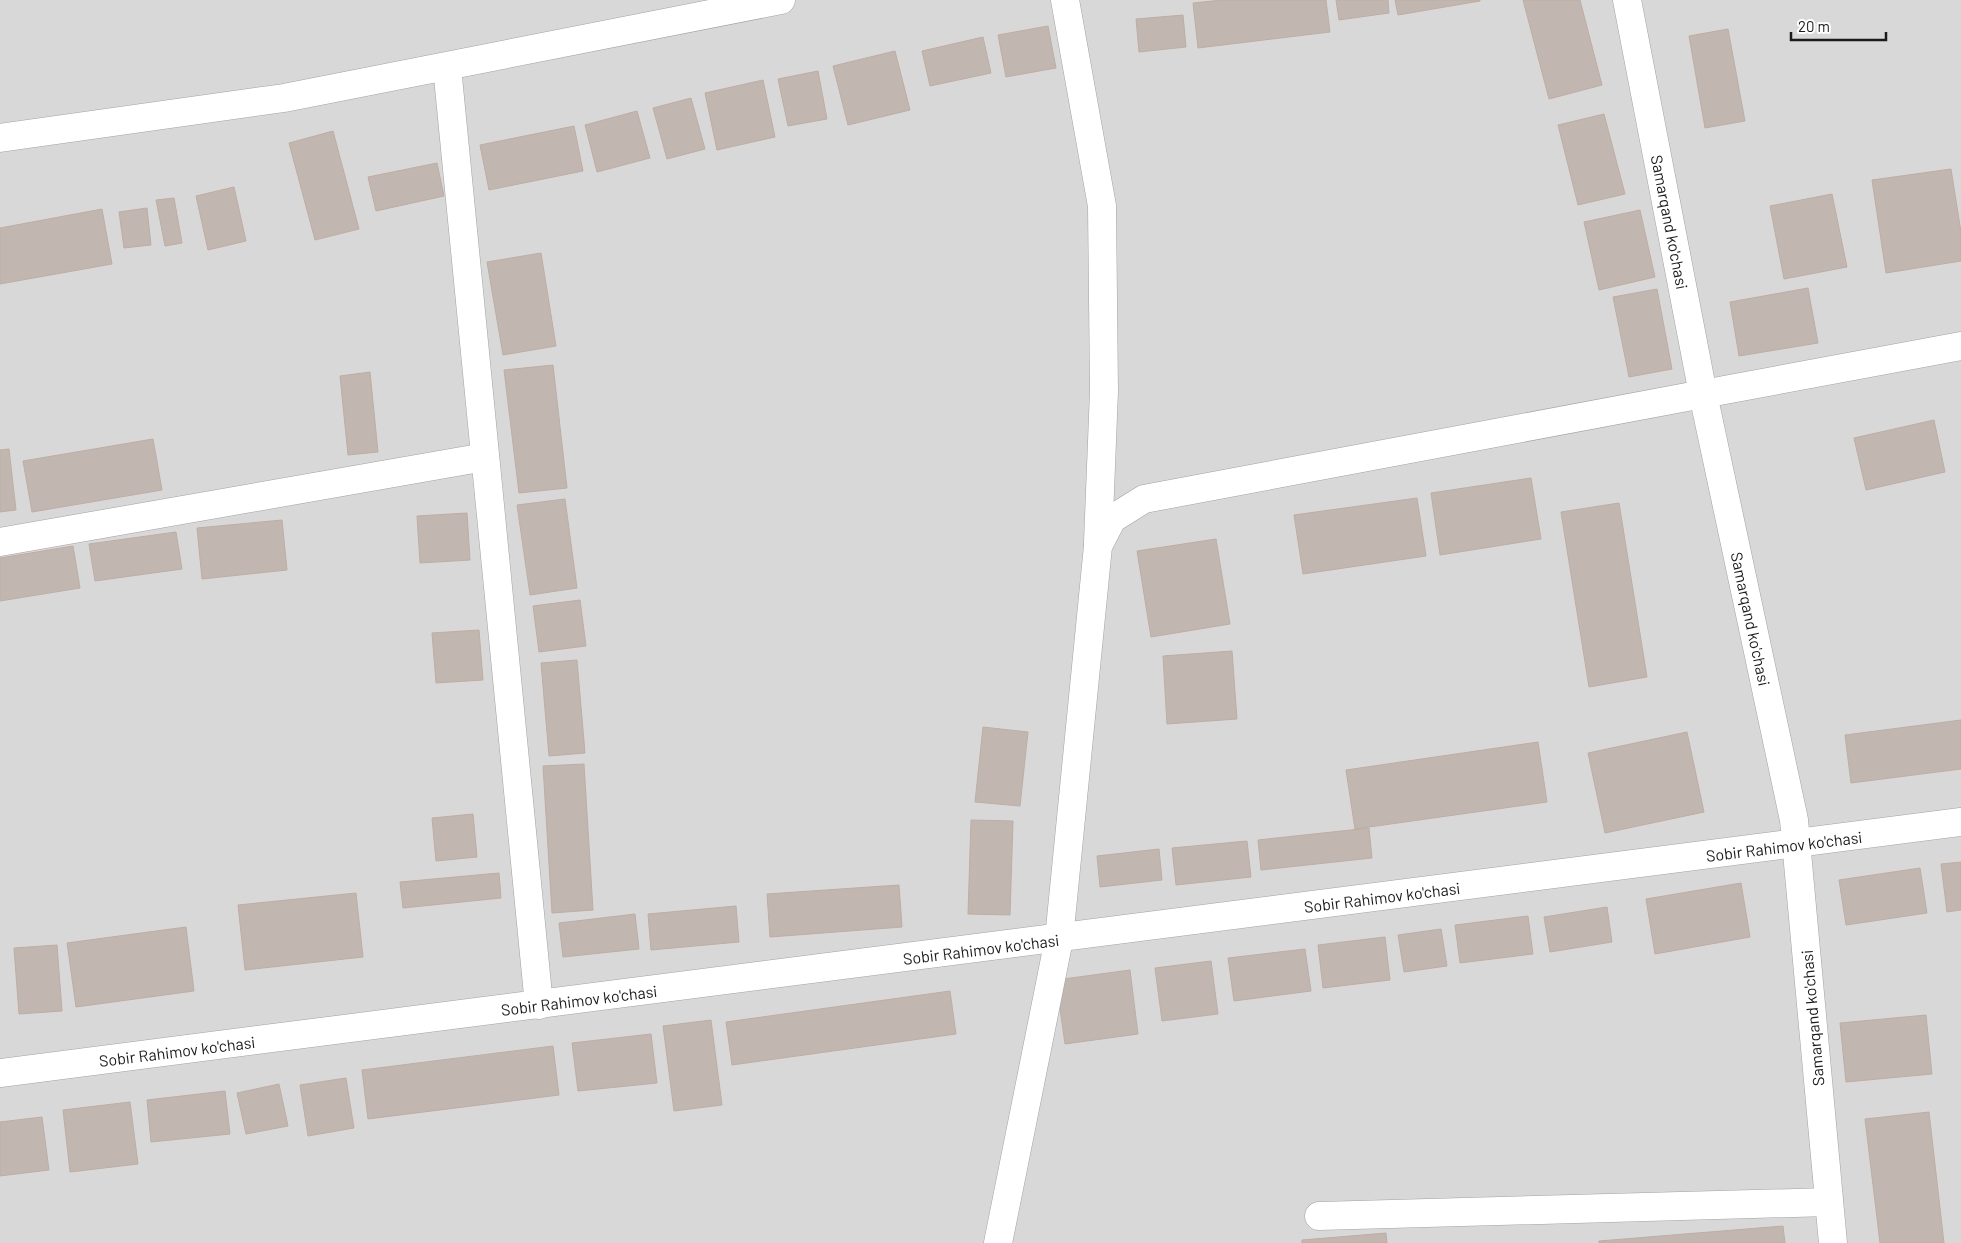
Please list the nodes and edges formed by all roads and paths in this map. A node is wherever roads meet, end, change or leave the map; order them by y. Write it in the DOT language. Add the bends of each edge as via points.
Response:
graph roads {
  1 [pos="781,0"];
  2 [pos="1065,0"];
  3 [pos="1627,0"];
  4 [pos="447,67"];
  5 [pos="0,138"];
  6 [pos="1961,346"];
  7 [pos="1703,394"];
  8 [pos="485,457"];
  9 [pos="0,542"];
  10 [pos="1098,546"];
  11 [pos="1961,822"];
  12 [pos="1796,844"];
  13 [pos="1059,939"];
  14 [pos="539,1005"];
  15 [pos="0,1073"];
  16 [pos="1829,1202"];
  17 [pos="1319,1216"];
  18 [pos="998,1243"];
  19 [pos="1833,1243"];
  1 -- 4 [label="street"];
  2 -- 10 [label="street" via="1102,206 1104,391"];
  3 -- 7 [label="street, Samarqand ko'chasi"];
  4 -- 5 [label="street" via="284,98"];
  4 -- 8 [label="street"];
  6 -- 7 [label="street"];
  7 -- 10 [label="street" via="1144,499 1112,519"];
  7 -- 12 [label="street, Samarqand ko'chasi" via="1794,820"];
  8 -- 9 [label="street"];
  8 -- 14 [label="street"];
  10 -- 13 [label="street"];
  11 -- 12 [label="street, Sobir Rahimov ko'chasi"];
  12 -- 13 [label="street, Sobir Rahimov ko'chasi"];
  12 -- 16 [label="street, Samarqand ko'chasi"];
  13 -- 14 [label="street, Sobir Rahimov ko'chasi"];
  13 -- 18 [label="street"];
  14 -- 15 [label="street, Sobir Rahimov ko'chasi"];
  16 -- 17 [label="street"];
  16 -- 19 [label="street, Samarqand ko'chasi"];
}
